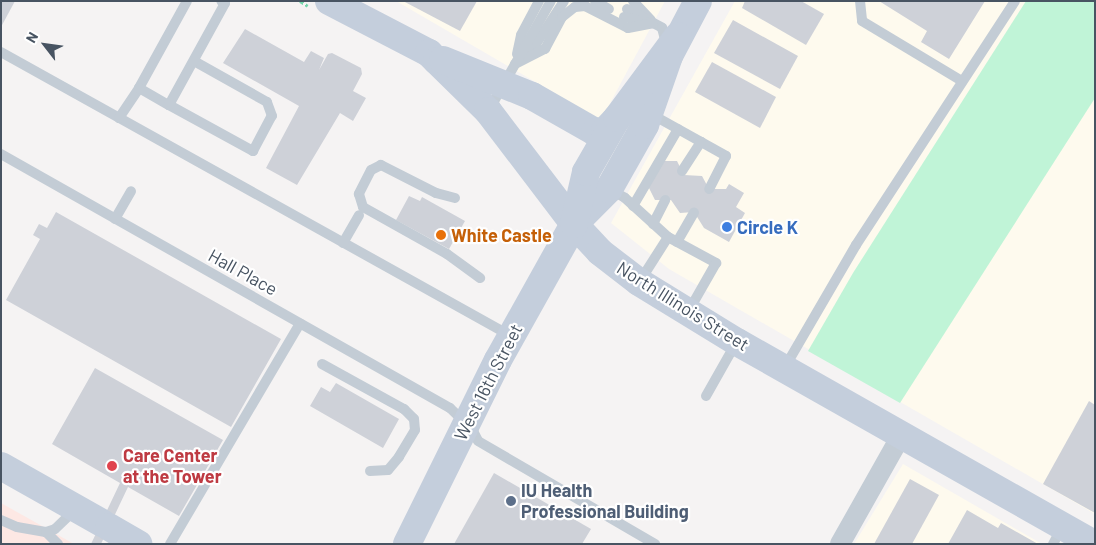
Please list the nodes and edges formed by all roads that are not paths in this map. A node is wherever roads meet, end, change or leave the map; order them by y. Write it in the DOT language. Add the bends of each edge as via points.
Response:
graph roads {
  1 [pos="187,1"];
  2 [pos="221,1"];
  3 [pos="329,1"];
  4 [pos="540,1"];
  5 [pos="551,1"];
  6 [pos="564,1"];
  7 [pos="595,1"];
  8 [pos="698,1"];
  9 [pos="860,1"];
  10 [pos="1015,1"];
  11 [pos="609,9"];
  12 [pos="628,9"];
  13 [pos="653,23"];
  14 [pos="678,36"];
  15 [pos="1,52"];
  16 [pos="429,54"];
  17 [pos="194,61"];
  18 [pos="509,74"];
  19 [pos="652,74"];
  20 [pos="962,81"];
  21 [pos="139,88"];
  22 [pos="169,105"];
  23 [pos="488,111"];
  24 [pos="632,112"];
  25 [pos="119,118"];
  26 [pos="678,129"];
  27 [pos="701,142"];
  28 [pos="1,154"];
  29 [pos="682,171"];
  30 [pos="709,189"];
  31 [pos="609,190"];
  32 [pos="131,191"];
  33 [pos="455,198"];
  34 [pos="665,200"];
  35 [pos="633,206"];
  36 [pos="694,212"];
  37 [pos="359,215"];
  38 [pos="115,219"];
  39 [pos="574,224"];
  40 [pos="653,224"];
  41 [pos="672,239"];
  42 [pos="343,243"];
  43 [pos="480,278"];
  44 [pos="639,282"];
  45 [pos="687,313"];
  46 [pos="300,323"];
  47 [pos="511,336"];
  48 [pos="737,342"];
  49 [pos="322,364"];
  50 [pos="785,368"];
  51 [pos="706,396"];
  52 [pos="466,423"];
  53 [pos="902,434"];
  54 [pos="1,466"];
  55 [pos="370,471"];
  56 [pos="77,509"];
  57 [pos="1,520"];
  58 [pos="46,532"];
  59 [pos="1058,535"];
  60 [pos="58,544"];
  61 [pos="139,544"];
  62 [pos="170,544"];
  63 [pos="407,544"];
  64 [pos="655,544"];
  65 [pos="840,544"];
  66 [pos="1094,544"];
  1 -- 21 [label="lane"];
  2 -- 17 [label="lane" via="225,3"];
  3 -- 16 [label="main road, North Illinois Street"];
  4 -- 18 [label="lane" via="521,35"];
  5 -- 18 [label="lane"];
  6 -- 18 [label="lane" via="536,44"];
  7 -- 11 [label="lane"];
  8 -- 14 [label="main road, West 16th Street"];
  9 -- 20 [label="lane" via="862,21"];
  10 -- 20 [label="lane"];
  12 -- 13 [label="lane"];
  13 -- 18 [label="lane" via="628,28 585,6 575,7 562,17 545,49"];
  13 -- 19 [label="lane" via="662,28 666,38"];
  14 -- 19 [label="main road, West 16th Street"];
  14 -- 24 [label="main road, West 16th Street"];
  15 -- 25 [label="lane"];
  16 -- 18 [label="main road"];
  16 -- 23 [label="main road, North Illinois Street"];
  17 -- 22 [label="lane"];
  17 -- 22 [label="lane" via="267,102 272,116 253,152"];
  18 -- 23 [label="lane"];
  18 -- 24 [label="main road" via="532,96 595,132 605,131"];
  19 -- 24 [label="main road, West 16th Street"];
  20 -- 50 [label="lane" via="856,245"];
  21 -- 22 [label="lane"];
  21 -- 25 [label="lane"];
  23 -- 39 [label="main road, North Illinois Street"];
  24 -- 26 [label="lane"];
  24 -- 31 [label="main road, West 16th Street"];
  24 -- 39 [label="main road, West 16th Street" via="586,172"];
  25 -- 42 [label="lane"];
  26 -- 27 [label="lane"];
  26 -- 35 [label="lane"];
  27 -- 29 [label="lane"];
  27 -- 30 [label="lane" via="726,156"];
  28 -- 38 [label="lane, Hall Place"];
  31 -- 35 [label="lane"];
  31 -- 39 [label="main road, West 16th Street"];
  32 -- 38 [label="lane"];
  33 -- 43 [label="lane" via="436,193 382,165 371,170 359,194 363,206 447,254"];
  34 -- 40 [label="lane"];
  35 -- 40 [label="lane"];
  36 -- 41 [label="lane"];
  37 -- 42 [label="lane"];
  38 -- 46 [label="lane, Hall Place"];
  39 -- 44 [label="main road, North Illinois Street" via="600,252"];
  39 -- 47 [label="main road, West 16th Street"];
  40 -- 41 [label="lane"];
  41 -- 44 [label="lane"];
  41 -- 45 [label="lane" via="716,263"];
  42 -- 47 [label="lane"];
  44 -- 45 [label="main road, North Illinois Street"];
  45 -- 48 [label="main road, North Illinois Street"];
  46 -- 52 [label="lane, Hall Place" via="450,408"];
  46 -- 62 [label="lane" via="270,365"];
  47 -- 52 [label="main road, West 16th Street"];
  48 -- 50 [label="main road, North Illinois Street"];
  48 -- 51 [label="lane"];
  49 -- 55 [label="lane" via="404,409 414,419 415,430 388,470"];
  50 -- 53 [label="main road, North Illinois Street"];
  52 -- 63 [label="main road, West 16th Street"];
  52 -- 64 [label="lane, Hall Place" via="478,441"];
  53 -- 59 [label="main road, North Illinois Street"];
  53 -- 65 [label="street"];
  54 -- 56 [label="main road"];
  56 -- 58 [label="lane" via="55,529"];
  56 -- 61 [label="main road"];
  57 -- 58 [label="lane" via="17,527"];
  58 -- 60 [label="lane"];
  59 -- 66 [label="main road, North Illinois Street"];
}
